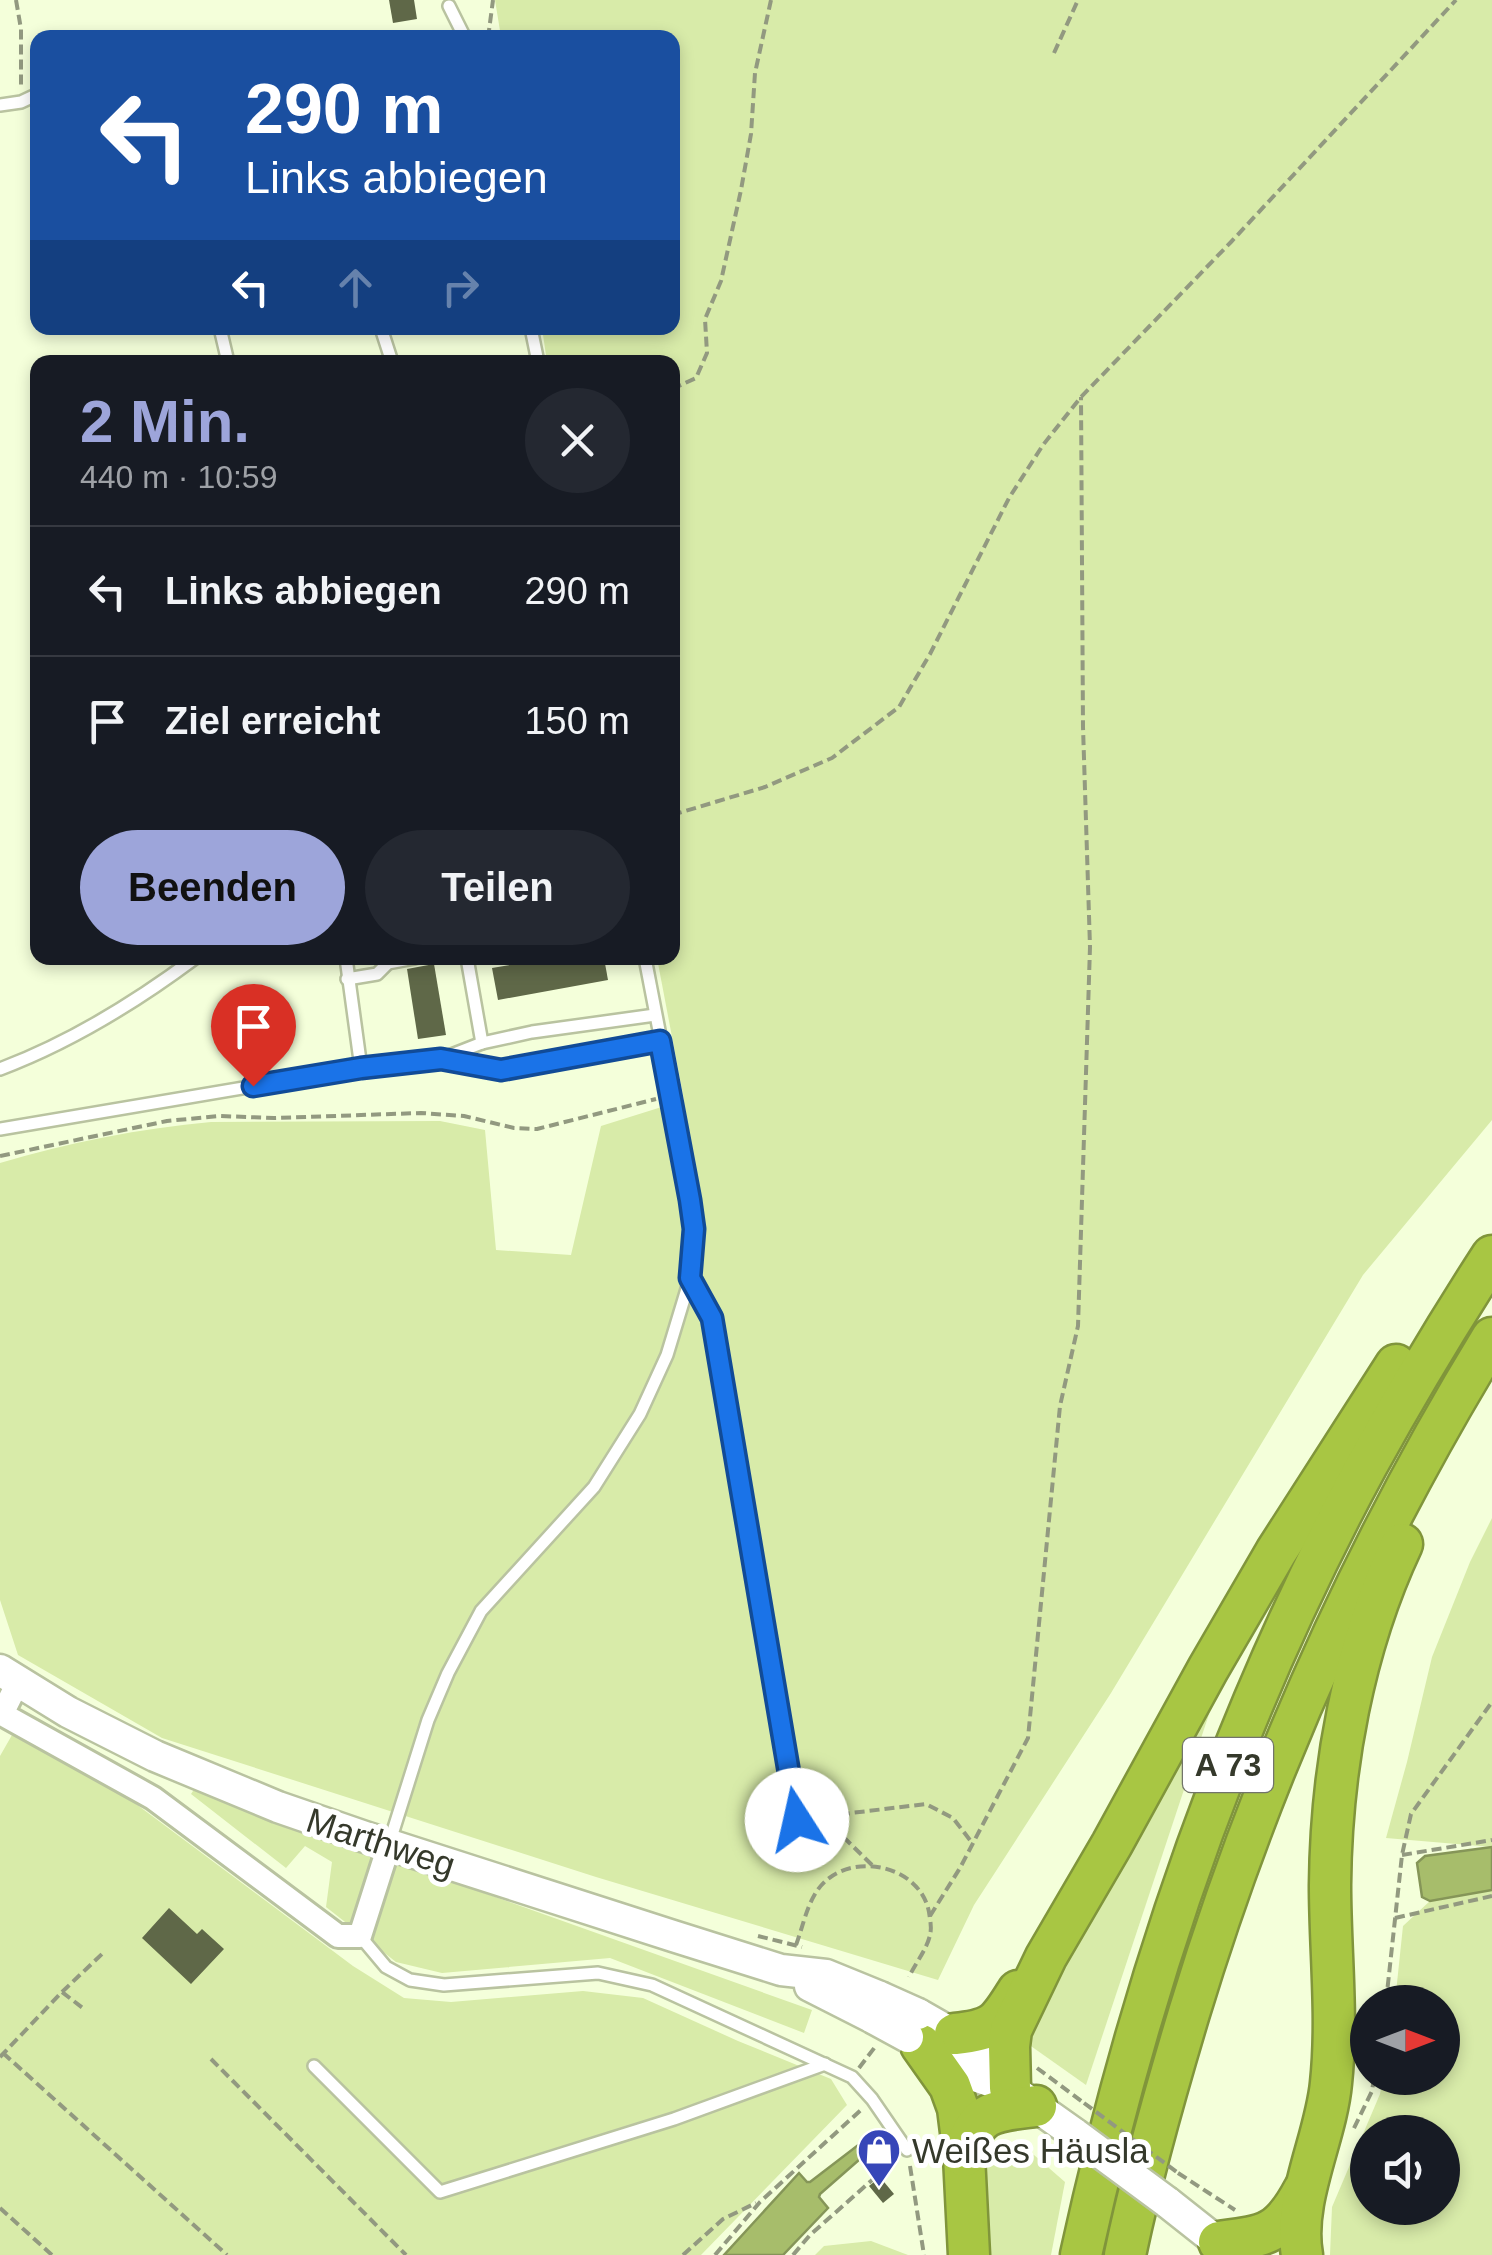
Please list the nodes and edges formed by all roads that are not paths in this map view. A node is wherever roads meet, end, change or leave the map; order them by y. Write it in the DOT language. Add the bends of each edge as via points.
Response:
graph roads {
  1 [pos="449,6"];
  2 [pos="461,30"];
  3 [pos="30,98"];
  4 [pos="0,106"];
  5 [pos="184,965"];
  6 [pos="347,965"];
  7 [pos="386,965"];
  8 [pos="467,965"];
  9 [pos="646,965"];
  10 [pos="348,978"];
  11 [pos="655,1014"];
  12 [pos="660,1041"];
  13 [pos="482,1043"];
  14 [pos="441,1059"];
  15 [pos="361,1068"];
  16 [pos="0,1069"];
  17 [pos="0,1129"];
  18 [pos="1492,1256"];
  19 [pos="690,1278"];
  20 [pos="1458,1308"];
  21 [pos="1492,1338"];
  22 [pos="1456,1396"];
  23 [pos="9,1676"];
  24 [pos="797,1820"];
  25 [pos="389,1845"];
  26 [pos="360,1936"];
  27 [pos="1046,1957"];
  28 [pos="926,2033"];
  29 [pos="826,2064"];
  30 [pos="314,2066"];
  31 [pos="1023,2097"];
  32 [pos="907,2150"];
  33 [pos="964,2156"];
  34 [pos="1308,2182"];
  35 [pos="1226,2249"];
  36 [pos="969,2255"];
  37 [pos="1080,2255"];
  38 [pos="1125,2255"];
  39 [pos="1302,2255"];
  1 -- 2 [label="lane"];
  3 -- 4 [label="lane"];
  5 -- 16 [label="lane" via="91,1024"];
  6 -- 10 [label="lane"];
  7 -- 10 [label="lane" via="378,974"];
  8 -- 13 [label="lane"];
  9 -- 11 [label="lane"];
  10 -- 15 [label="lane"];
  11 -- 12 [label="lane"];
  11 -- 13 [label="lane"];
  12 -- 14 [label="lane" via="501,1070"];
  12 -- 19 [label="lane" via="694,1229"];
  13 -- 14 [label="lane"];
  14 -- 15 [label="lane"];
  15 -- 17 [label="lane"];
  18 -- 20 [label="highway, A 73"];
  19 -- 24 [label="lane" via="712,1318"];
  19 -- 25 [label="lane" via="640,1414 594,1487 480,1611 448,1672"];
  20 -- 27 [label="highway" via="1395,1366 1315,1488"];
  20 -- 37 [label="highway, A 73" via="1346,1505 1240,1736 1155,1974"];
  21 -- 22 [label="highway, A 73"];
  22 -- 34 [label="highway, A 73" via="1441,1468 1387,1578 1349,1710 1330,1884 1332,2082"];
  22 -- 38 [label="highway, A 73" via="1339,1617 1268,1782 1190,2009"];
  23 -- 25 [label="main road, Marthweg" via="184,1770"];
  23 -- 26 [label="street" via="2,1714 153,1798 338,1936"];
  25 -- 26 [label="street"];
  25 -- 28 [label="main road, Marthweg, bridge" via="788,1958 826,1975 876,2021"];
  26 -- 29 [label="lane" via="386,1967 410,1980 444,1985 598,1973 652,1985"];
  27 -- 28 [label="highway" via="985,2030"];
  27 -- 31 [label="highway" via="1009,2046"];
  28 -- 31 [label="main road, Marthweg" via="972,2074"];
  28 -- 33 [label="highway" via="955,2097"];
  29 -- 30 [label="lane" via="674,2120 440,2192"];
  29 -- 32 [label="lane" via="852,2077"];
  31 -- 33 [label="highway" via="982,2117"];
  31 -- 35 [label="main road, Marthweg, bridge"];
  33 -- 36 [label="highway"];
  34 -- 35 [label="highway, A 73" via="1274,2230"];
  34 -- 39 [label="highway, A 73"];
}
